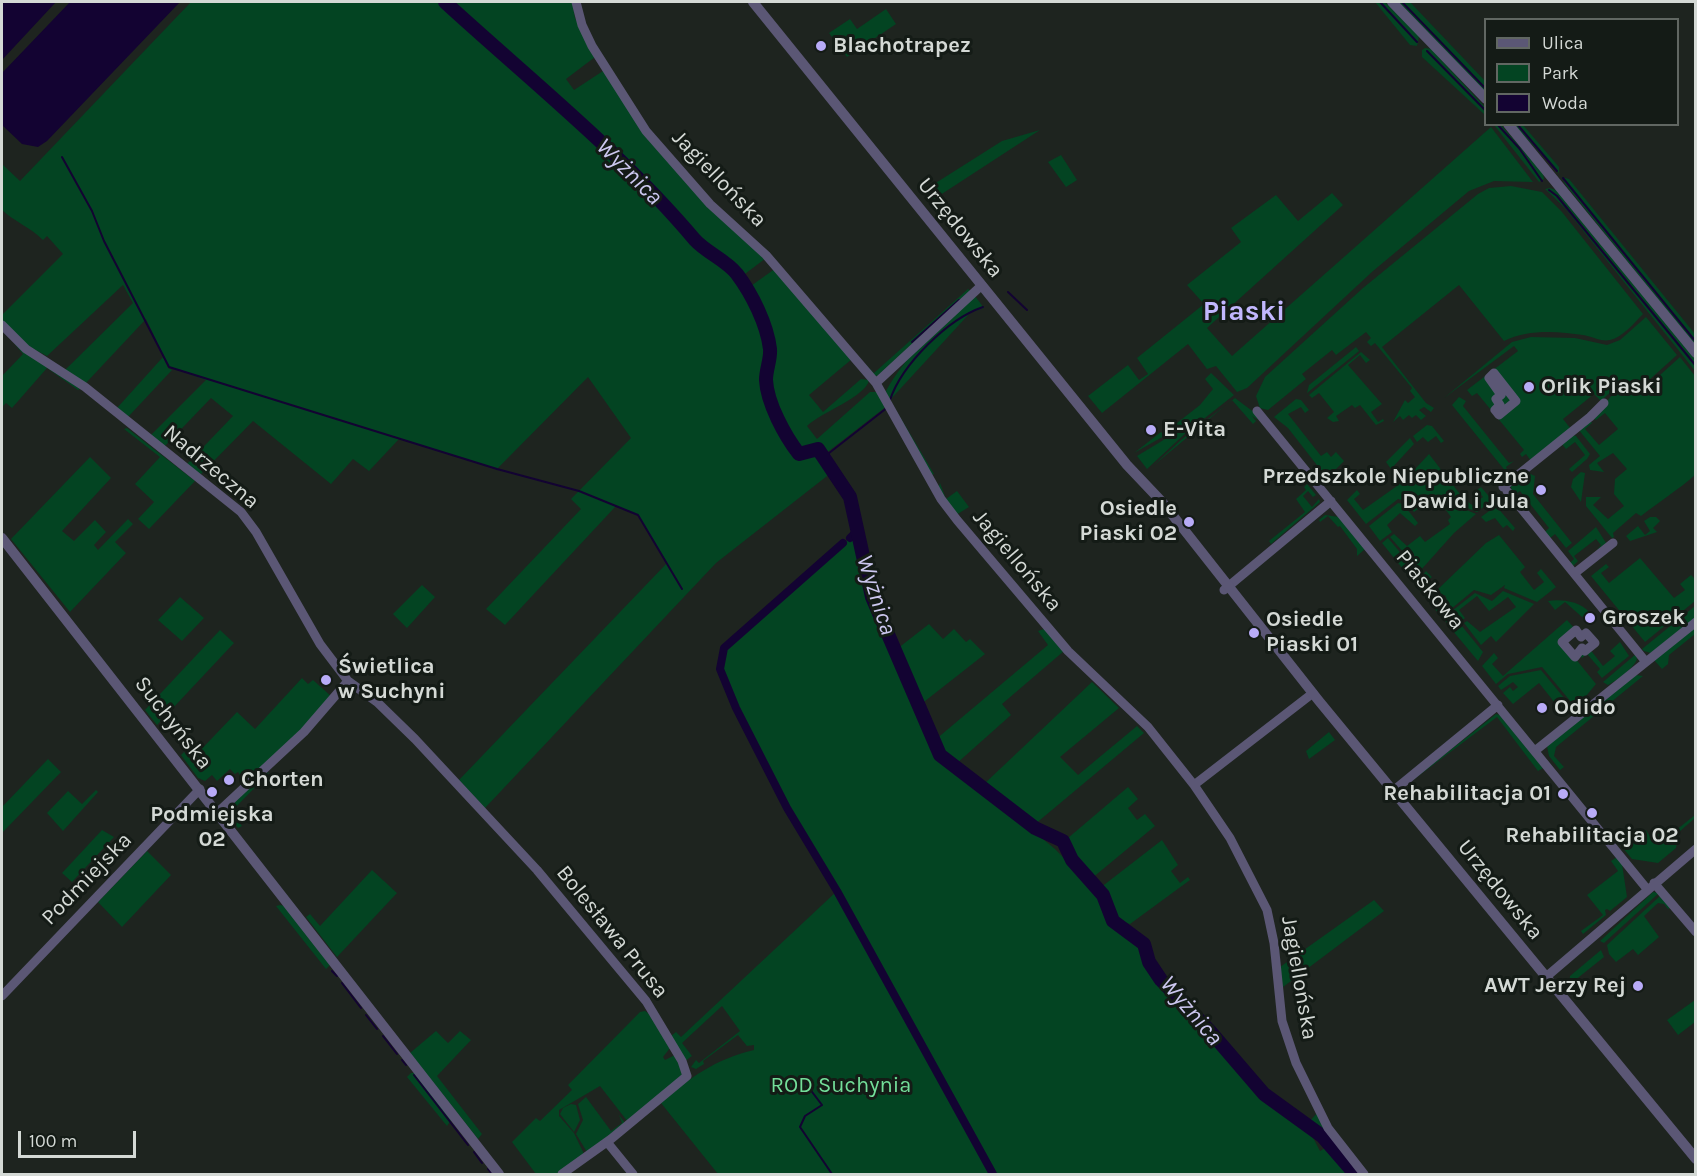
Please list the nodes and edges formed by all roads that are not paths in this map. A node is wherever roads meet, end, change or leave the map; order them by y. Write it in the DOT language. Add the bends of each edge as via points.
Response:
graph roads {
  1 [pos="576,2"];
  2 [pos="753,2"];
  3 [pos="1392,2"];
  4 [pos="1484,98"];
  5 [pos="1510,126"];
  6 [pos="982,285"];
  7 [pos="2,325"];
  8 [pos="1695,352"];
  9 [pos="1492,376"];
  10 [pos="876,383"];
  11 [pos="1604,403"];
  12 [pos="1257,411"];
  13 [pos="1336,502"];
  14 [pos="2,538"];
  15 [pos="1613,543"];
  16 [pos="1575,573"];
  17 [pos="1227,588"];
  18 [pos="1695,622"];
  19 [pos="1646,662"];
  20 [pos="348,681"];
  21 [pos="1313,693"];
  22 [pos="1498,705"];
  23 [pos="1536,750"];
  24 [pos="1194,785"];
  25 [pos="200,789"];
  26 [pos="1393,791"];
  27 [pos="481,811"];
  28 [pos="218,812"];
  29 [pos="1695,849"];
  30 [pos="1651,886"];
  31 [pos="1695,932"];
  32 [pos="1546,977"];
  33 [pos="2,996"];
  34 [pos="607,1142"];
  35 [pos="1695,1159"];
  36 [pos="499,1174"];
  37 [pos="562,1174"];
  38 [pos="633,1174"];
  39 [pos="1364,1174"];
  1 -- 10 [label="street, Jagiellońska" via="585,33 646,131 710,204 766,255"];
  2 -- 6 [label="street, Urzędowska"];
  3 -- 4 [label="street"];
  5 -- 8 [label="street"];
  6 -- 10 [label="street"];
  6 -- 17 [label="street, Urzędowska" via="1150,498"];
  7 -- 20 [label="street, Nadrzeczna" via="26,349 85,387 241,512 320,644"];
  9 -- 9 [label="street" via="1494,373 1516,401 1499,415 1495,410 1500,405 1496,399 1501,395 1489,378"];
  10 -- 24 [label="street, Jagiellońska" via="951,513 1068,651 1148,727"];
  11 -- 16 [label="street" via="1505,489"];
  12 -- 13 [label="street, Piaskowa"];
  13 -- 17 [label="street"];
  13 -- 22 [label="street, Piaskowa"];
  14 -- 25 [label="street, Suchyńska"];
  15 -- 16 [label="street"];
  16 -- 19 [label="street"];
  17 -- 21 [label="street, Urzędowska" via="1257,630"];
  18 -- 19 [label="street"];
  19 -- 23 [label="street"];
  20 -- 27 [label="street, Nadrzeczna" via="388,712"];
  20 -- 28 [label="street" via="304,732"];
  21 -- 24 [label="street"];
  21 -- 26 [label="street, Urzędowska"];
  22 -- 23 [label="street, Piaskowa"];
  22 -- 26 [label="street"];
  23 -- 30 [label="street, Piaskowa"];
  24 -- 39 [label="street, Jagiellońska" via="1230,838 1264,900 1272,930 1282,1022 1292,1053 1321,1118"];
  25 -- 28 [label="street, Suchyńska"];
  25 -- 33 [label="street, Podmiejska"];
  26 -- 32 [label="street, Urzędowska"];
  27 -- 34 [label="street, Bolesława Prusa" via="537,870 646,1000 688,1074"];
  28 -- 36 [label="street, Suchyńska"];
  29 -- 30 [label="street"];
  30 -- 31 [label="street, Piaskowa"];
  30 -- 32 [label="street"];
  32 -- 35 [label="street, Urzędowska"];
  34 -- 37 [label="street, Bolesława Prusa"];
  34 -- 38 [label="street"];
}
